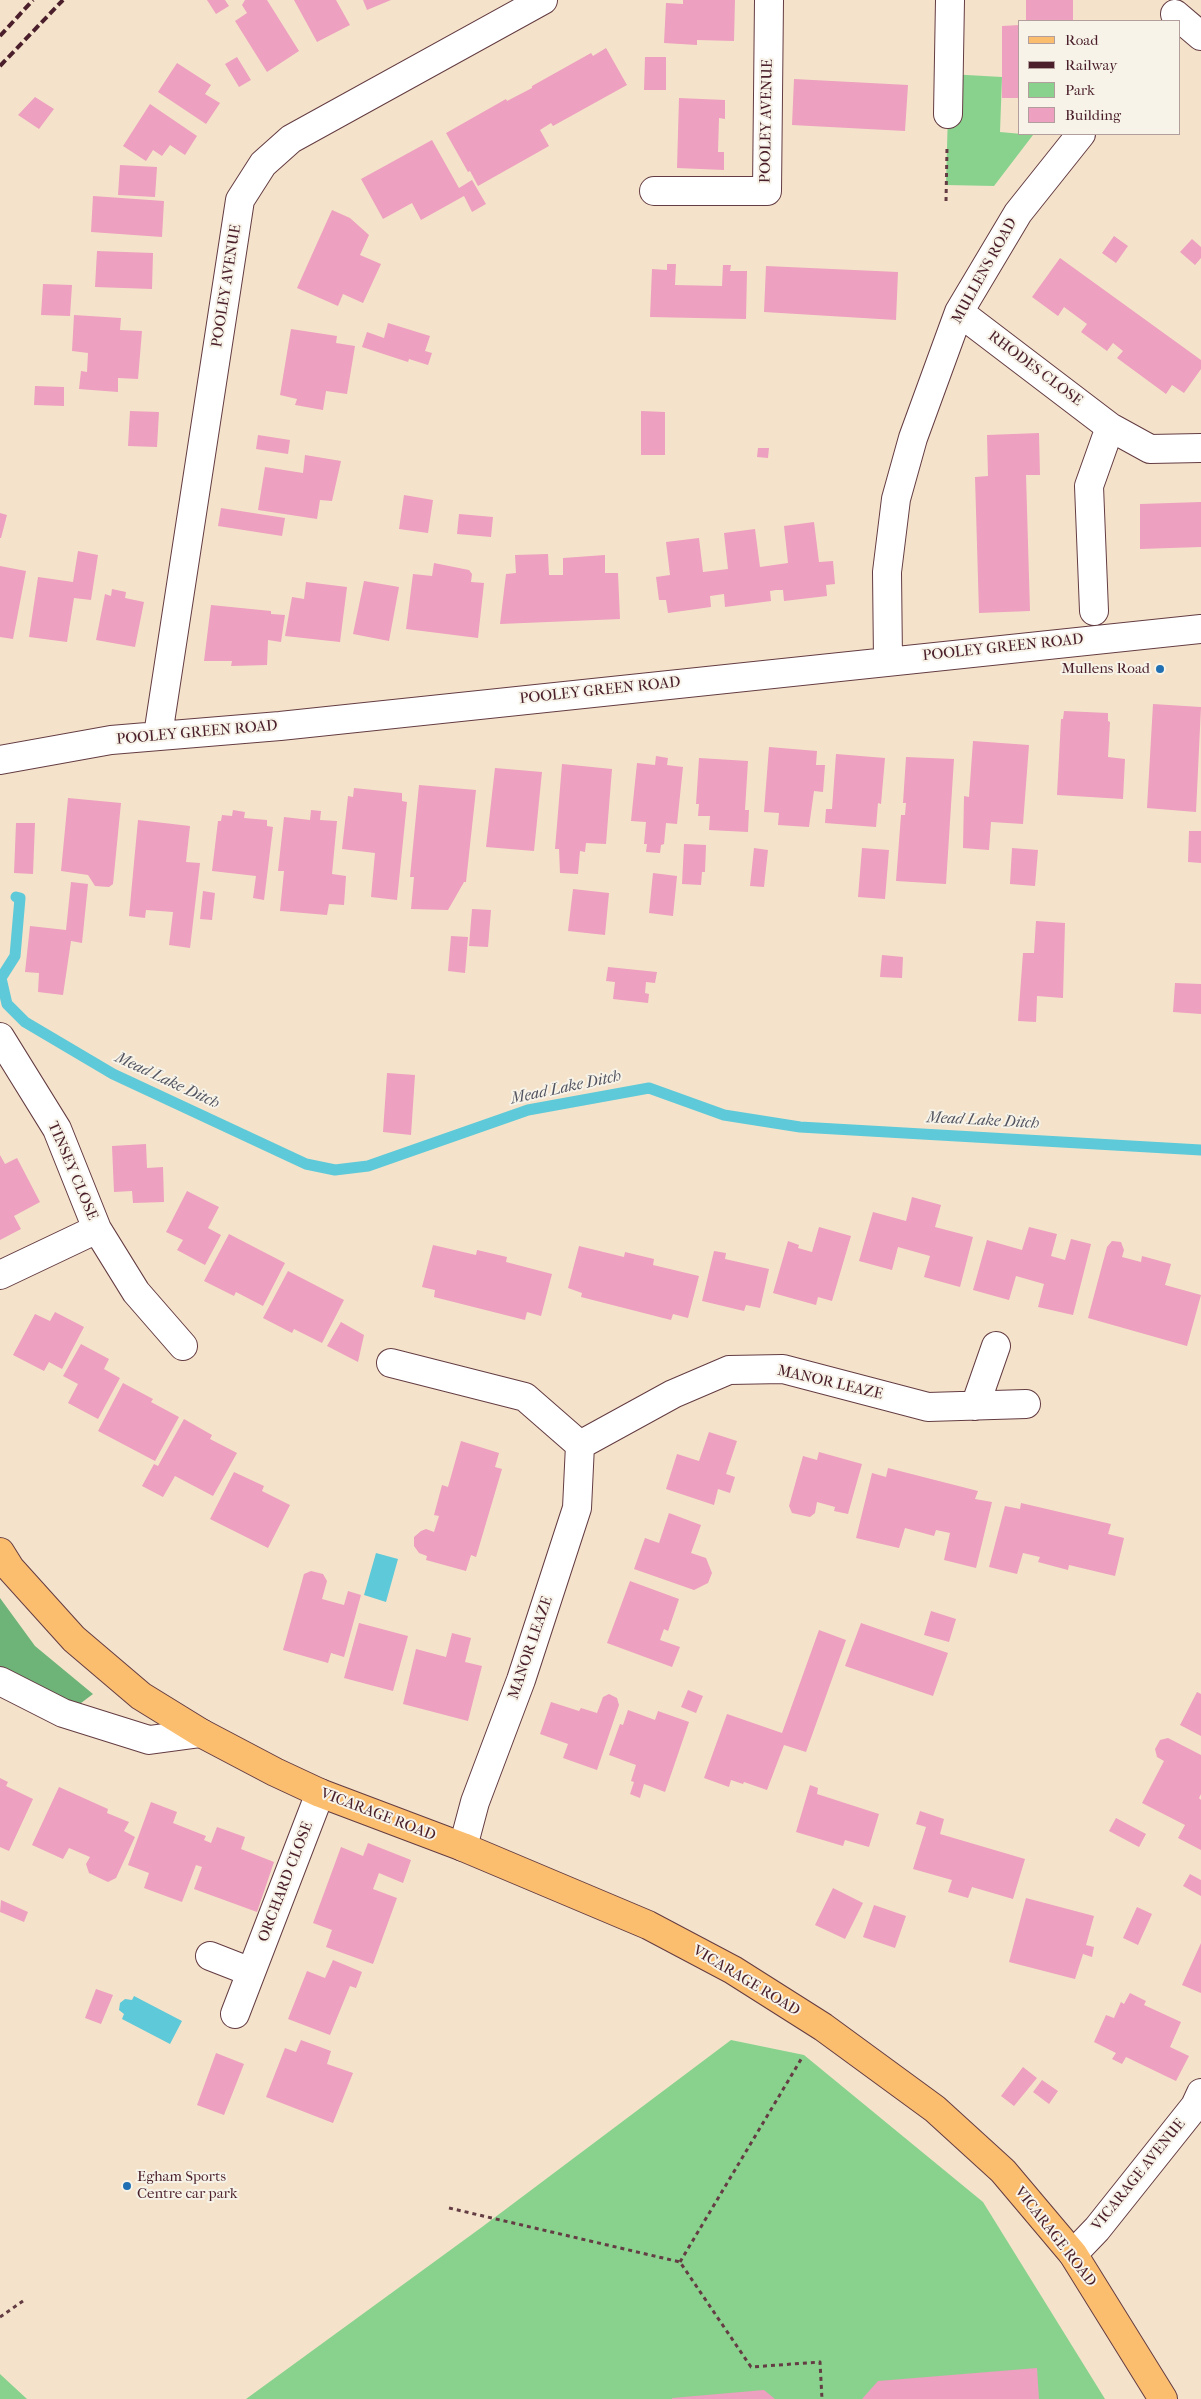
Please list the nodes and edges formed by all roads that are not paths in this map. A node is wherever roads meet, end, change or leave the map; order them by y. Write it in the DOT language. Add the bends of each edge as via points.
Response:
graph roads {
  1 [pos="543,0"];
  2 [pos="769,0"];
  3 [pos="950,0"];
  4 [pos="1177,12"];
  5 [pos="1201,36"];
  6 [pos="948,114"];
  7 [pos="1080,135"];
  8 [pos="654,191"];
  9 [pos="959,312"];
  10 [pos="1110,427"];
  11 [pos="1201,448"];
  12 [pos="1094,611"];
  13 [pos="1201,629"];
  14 [pos="888,660"];
  15 [pos="158,735"];
  16 [pos="0,760"];
  17 [pos="0,1037"];
  18 [pos="97,1229"];
  19 [pos="0,1275"];
  20 [pos="182,1346"];
  21 [pos="996,1346"];
  22 [pos="391,1363"];
  23 [pos="1026,1404"];
  24 [pos="975,1406"];
  25 [pos="580,1445"];
  26 [pos="0,1552"];
  27 [pos="0,1681"];
  28 [pos="202,1733"];
  29 [pos="320,1793"];
  30 [pos="463,1847"];
  31 [pos="210,1956"];
  32 [pos="251,1972"];
  33 [pos="235,2014"];
  34 [pos="1201,2093"];
  35 [pos="1073,2254"];
  36 [pos="1162,2399"];
  1 -- 15 [label="street, POOLEY AVENUE" via="291,139 263,164 240,200"];
  2 -- 8 [label="street, POOLEY AVENUE" via="767,191"];
  3 -- 6 [label="street"];
  4 -- 5 [label="street"];
  7 -- 9 [label="street, MULLENS ROAD" via="1018,212"];
  9 -- 10 [label="street, RHODES CLOSE"];
  9 -- 14 [label="street, MULLENS ROAD" via="913,438 896,499 887,572"];
  10 -- 11 [label="street, RHODES CLOSE" via="1150,449"];
  10 -- 12 [label="street" via="1089,486"];
  13 -- 14 [label="street, POOLEY GREEN ROAD"];
  14 -- 15 [label="street, POOLEY GREEN ROAD" via="290,724"];
  15 -- 16 [label="street, POOLEY GREEN ROAD"];
  17 -- 18 [label="street, TINSEY CLOSE" via="57,1129"];
  18 -- 19 [label="street, TINSEY CLOSE"];
  18 -- 20 [label="street, TINSEY CLOSE" via="136,1292"];
  21 -- 24 [label="street"];
  22 -- 25 [label="street" via="525,1397"];
  23 -- 24 [label="street, MANOR LEAZE"];
  24 -- 25 [label="street, MANOR LEAZE" via="928,1407 783,1368 728,1370 673,1394"];
  25 -- 30 [label="street, MANOR LEAZE" via="576,1508 521,1680 475,1802"];
  26 -- 28 [label="main road, VICARAGE ROAD" via="10,1568 74,1639 141,1696"];
  27 -- 28 [label="street" via="64,1713 149,1740"];
  28 -- 29 [label="main road, VICARAGE ROAD"];
  29 -- 30 [label="main road, VICARAGE ROAD"];
  29 -- 32 [label="street, ORCHARD CLOSE"];
  30 -- 35 [label="main road, VICARAGE ROAD" via="648,1925 733,1970 823,2027 935,2109 1003,2171"];
  31 -- 32 [label="street"];
  32 -- 33 [label="street, ORCHARD CLOSE"];
  34 -- 35 [label="street, VICARAGE AVENUE" via="1177,2129"];
  35 -- 36 [label="main road, VICARAGE ROAD"];
}
